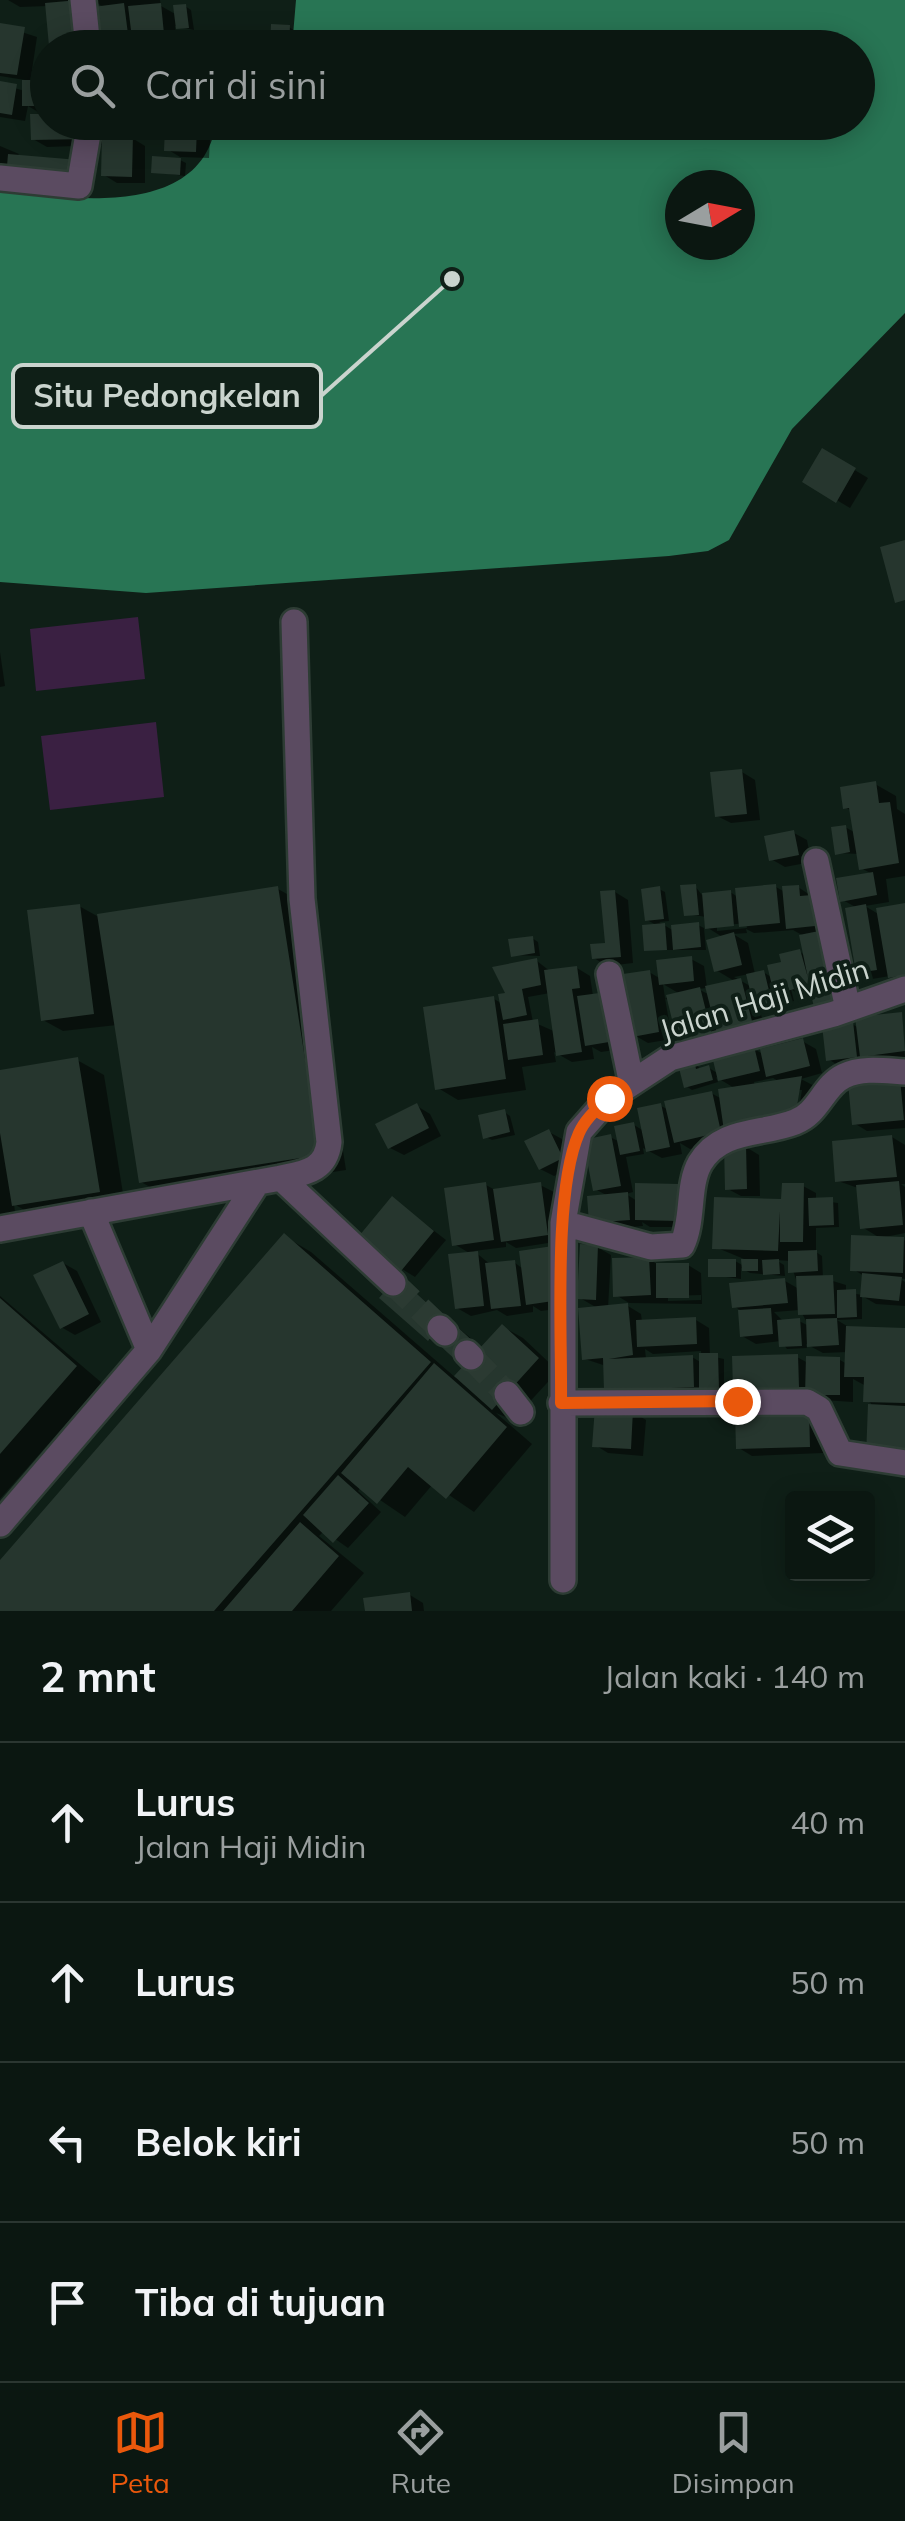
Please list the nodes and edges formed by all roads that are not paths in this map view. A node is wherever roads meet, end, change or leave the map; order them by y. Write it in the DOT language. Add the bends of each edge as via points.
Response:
graph roads {
  1 [pos="83,0"];
  2 [pos="86,30"];
  3 [pos="87,140"];
  4 [pos="0,178"];
  5 [pos="294,622"];
  6 [pos="816,860"];
  7 [pos="609,974"];
  8 [pos="905,988"];
  9 [pos="848,1009"];
  10 [pos="905,1072"];
  11 [pos="632,1080"];
  12 [pos="269,1180"];
  13 [pos="91,1212"];
  14 [pos="563,1223"];
  15 [pos="0,1229"];
  16 [pos="393,1283"];
  17 [pos="149,1350"];
  18 [pos="561,1403"];
  19 [pos="905,1462"];
  20 [pos="0,1524"];
  21 [pos="563,1580"];
  1 -- 2 [label="street"];
  3 -- 4 [label="street" via="80,186"];
  5 -- 12 [label="street" via="302,899 329,1142 314,1170"];
  6 -- 9 [label="street"];
  7 -- 11 [label="street"];
  8 -- 9 [label="street, Jalan Haji Midin"];
  9 -- 11 [label="street, Jalan Haji Midin" via="682,1054"];
  10 -- 14 [label="street" via="865,1070 841,1077 799,1121 736,1134 713,1147 698,1166 682,1245 651,1247"];
  11 -- 14 [label="street, Jalan Haji Midin" via="579,1132"];
  12 -- 13 [label="street"];
  12 -- 16 [label="street"];
  12 -- 17 [label="street"];
  13 -- 15 [label="street"];
  13 -- 17 [label="street"];
  14 -- 18 [label="street, Jalan Haji Midin"];
  17 -- 20 [label="street"];
  18 -- 19 [label="street" via="807,1402 819,1409 840,1454"];
  18 -- 21 [label="street, Jalan Haji Midin"];
}
